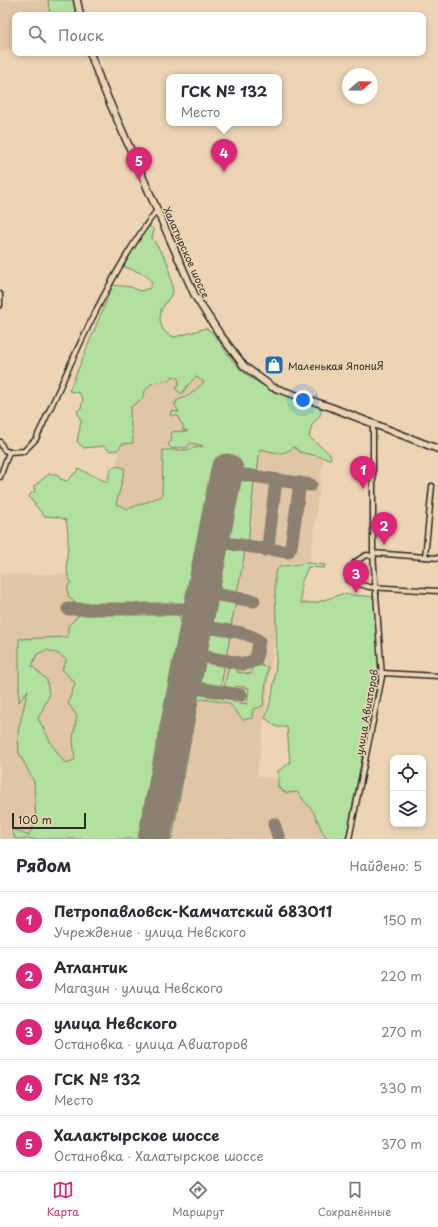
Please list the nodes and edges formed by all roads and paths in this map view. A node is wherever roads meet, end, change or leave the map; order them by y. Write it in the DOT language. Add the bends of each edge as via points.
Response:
graph roads {
  1 [pos="77,0"];
  2 [pos="79,12"];
  3 [pos="91,56"];
  4 [pos="157,210"];
  5 [pos="0,294"];
  6 [pos="0,304"];
  7 [pos="373,424"];
  8 [pos="0,442"];
  9 [pos="438,449"];
  10 [pos="9,452"];
  11 [pos="0,477"];
  12 [pos="432,486"];
  13 [pos="373,555"];
  14 [pos="425,557"];
  15 [pos="438,558"];
  16 [pos="376,586"];
  17 [pos="438,591"];
  18 [pos="382,673"];
  19 [pos="438,676"];
  20 [pos="349,839"];
  1 -- 2 [label="street"];
  3 -- 4 [label="street, Халатырское шоссе"];
  4 -- 7 [label="street, Халатырское шоссе" via="195,296 219,334 244,366 272,386"];
  4 -- 10 [label="street" via="141,230 106,290 36,439 24,451"];
  5 -- 6 [label="street"];
  7 -- 9 [label="street, Халатырское шоссе"];
  7 -- 13 [label="street, улица Авиаторов"];
  8 -- 10 [label="street" via="4,450"];
  10 -- 11 [label="street"];
  12 -- 14 [label="street"];
  13 -- 14 [label="street"];
  13 -- 16 [label="street, улица Авиаторов"];
  13 -- 16 [label="street" via="355,560 349,570 349,581 369,587"];
  14 -- 15 [label="street"];
  16 -- 17 [label="street"];
  16 -- 18 [label="street, улица Авиаторов"];
  18 -- 19 [label="street"];
  18 -- 20 [label="street, улица Авиаторов"];
}
